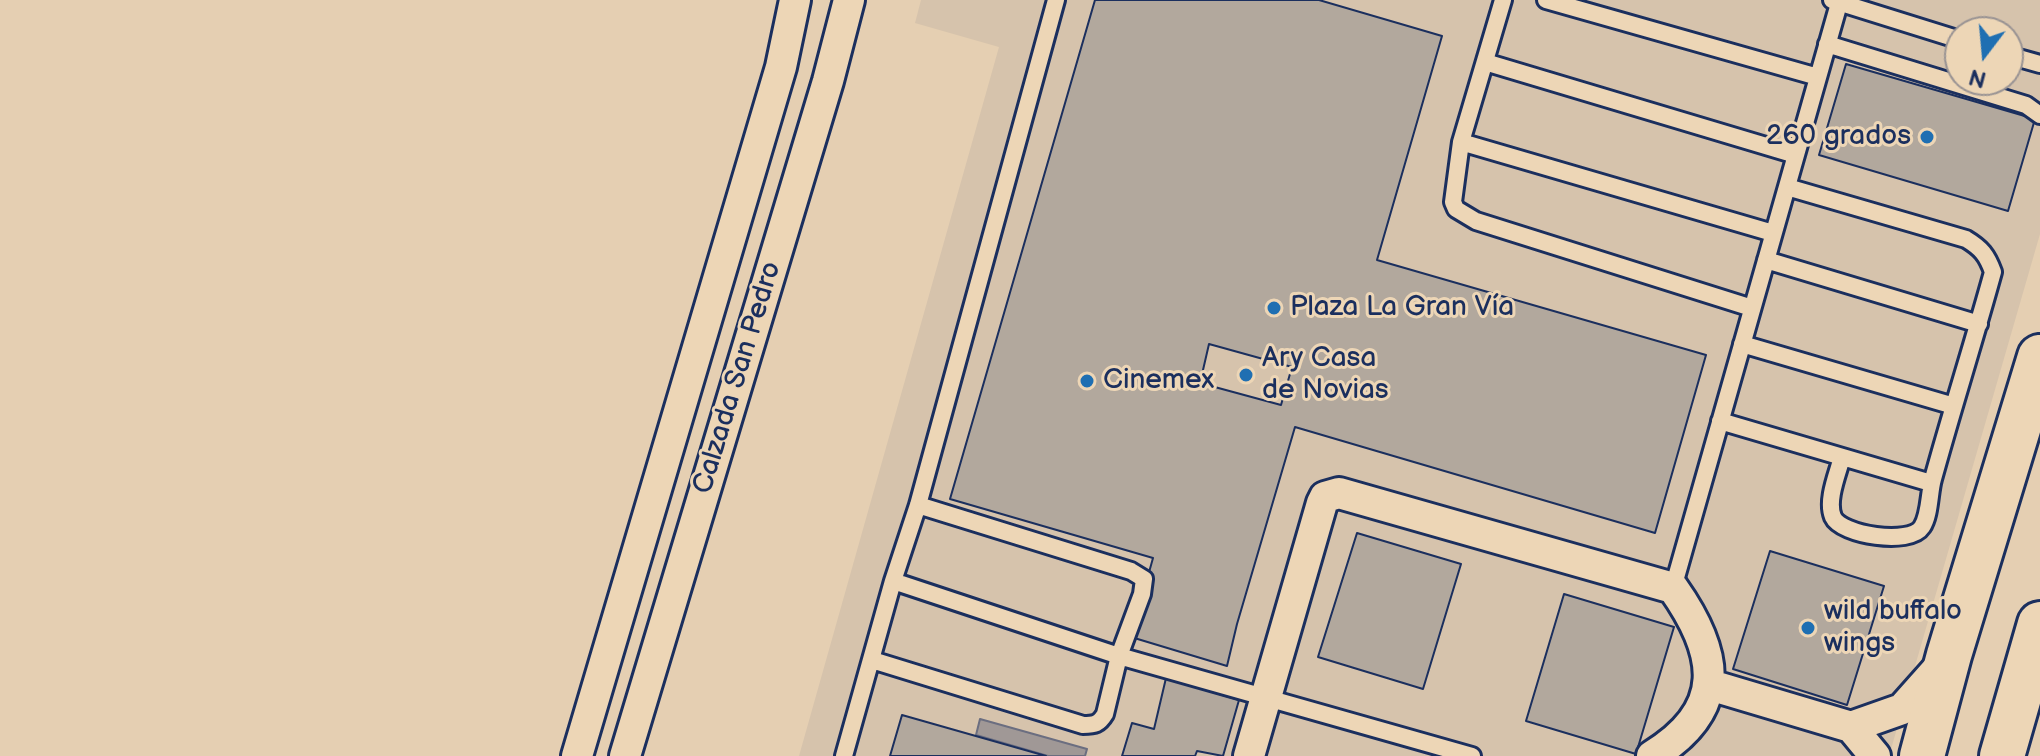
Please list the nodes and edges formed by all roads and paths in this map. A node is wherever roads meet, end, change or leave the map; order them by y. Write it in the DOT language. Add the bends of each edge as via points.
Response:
graph roads {
  1 [pos="795,0"];
  2 [pos="849,0"];
  3 [pos="1056,0"];
  4 [pos="1503,0"];
  5 [pos="1546,0"];
  6 [pos="1837,1"];
  7 [pos="1944,35"];
  8 [pos="1827,44"];
  9 [pos="1485,62"];
  10 [pos="781,67"];
  11 [pos="1818,77"];
  12 [pos="828,81"];
  13 [pos="2040,115"];
  14 [pos="1461,142"];
  15 [pos="1796,155"];
  16 [pos="1787,187"];
  17 [pos="1773,233"];
  18 [pos="1766,260"];
  19 [pos="1752,308"];
  20 [pos="1979,324"];
  21 [pos="1742,344"];
  22 [pos="2040,357"];
  23 [pos="1954,406"];
  24 [pos="1720,421"];
  25 [pos="1842,457"];
  26 [pos="1931,483"];
  27 [pos="918,505"];
  28 [pos="893,581"];
  29 [pos="1673,588"];
  30 [pos="622,602"];
  31 [pos="665,617"];
  32 [pos="2040,624"];
  33 [pos="1949,655"];
  34 [pos="1119,656"];
  35 [pos="872,660"];
  36 [pos="1710,685"];
  37 [pos="1267,697"];
  38 [pos="1851,727"];
  39 [pos="577,756"];
  40 [pos="625,756"];
  41 [pos="844,756"];
  42 [pos="1249,756"];
  43 [pos="1472,756"];
  44 [pos="1652,756"];
  45 [pos="1875,756"];
  46 [pos="1922,756"];
  47 [pos="2002,756"];
  1 -- 10 [label="street, Calzada San Pedro"];
  2 -- 12 [label="street, Calzada San Pedro"];
  3 -- 27 [label="lane"];
  4 -- 9 [label="lane"];
  5 -- 11 [label="lane"];
  6 -- 7 [label="lane"];
  6 -- 8 [label="lane"];
  8 -- 11 [label="lane"];
  8 -- 13 [label="lane" via="2026,105"];
  9 -- 14 [label="lane"];
  9 -- 15 [label="lane"];
  10 -- 12 [label="street"];
  10 -- 30 [label="street, Calzada San Pedro"];
  11 -- 15 [label="lane"];
  12 -- 31 [label="street, Calzada San Pedro"];
  14 -- 17 [label="lane"];
  14 -- 19 [label="lane" via="1453,202 1465,216"];
  15 -- 16 [label="lane"];
  16 -- 17 [label="lane"];
  16 -- 20 [label="lane" via="1979,247 1993,272"];
  17 -- 18 [label="lane"];
  18 -- 19 [label="lane"];
  18 -- 20 [label="lane"];
  19 -- 21 [label="lane"];
  20 -- 23 [label="lane"];
  21 -- 23 [label="lane"];
  21 -- 24 [label="lane"];
  22 -- 33 [label="main road"];
  23 -- 26 [label="lane"];
  24 -- 25 [label="lane"];
  24 -- 29 [label="lane"];
  25 -- 26 [label="lane"];
  25 -- 26 [label="lane" via="1831,504 1833,517 1845,529 1893,538 1914,535 1923,527"];
  27 -- 28 [label="lane"];
  27 -- 34 [label="lane" via="1142,576 1142,594"];
  28 -- 34 [label="lane"];
  28 -- 35 [label="lane"];
  29 -- 36 [label="street" via="1702,637"];
  29 -- 37 [label="street" via="1331,494 1322,503"];
  30 -- 31 [label="street"];
  30 -- 39 [label="street, Calzada San Pedro"];
  31 -- 40 [label="street, Calzada San Pedro"];
  32 -- 47 [label="main road"];
  33 -- 38 [label="street" via="1902,709"];
  33 -- 46 [label="main road"];
  34 -- 35 [label="lane" via="1105,714 1100,722 1083,725"];
  34 -- 37 [label="lane"];
  35 -- 41 [label="lane"];
  36 -- 38 [label="street"];
  36 -- 44 [label="street" via="1685,732"];
  37 -- 42 [label="street"];
  37 -- 43 [label="lane"];
  38 -- 45 [label="street"];
}
